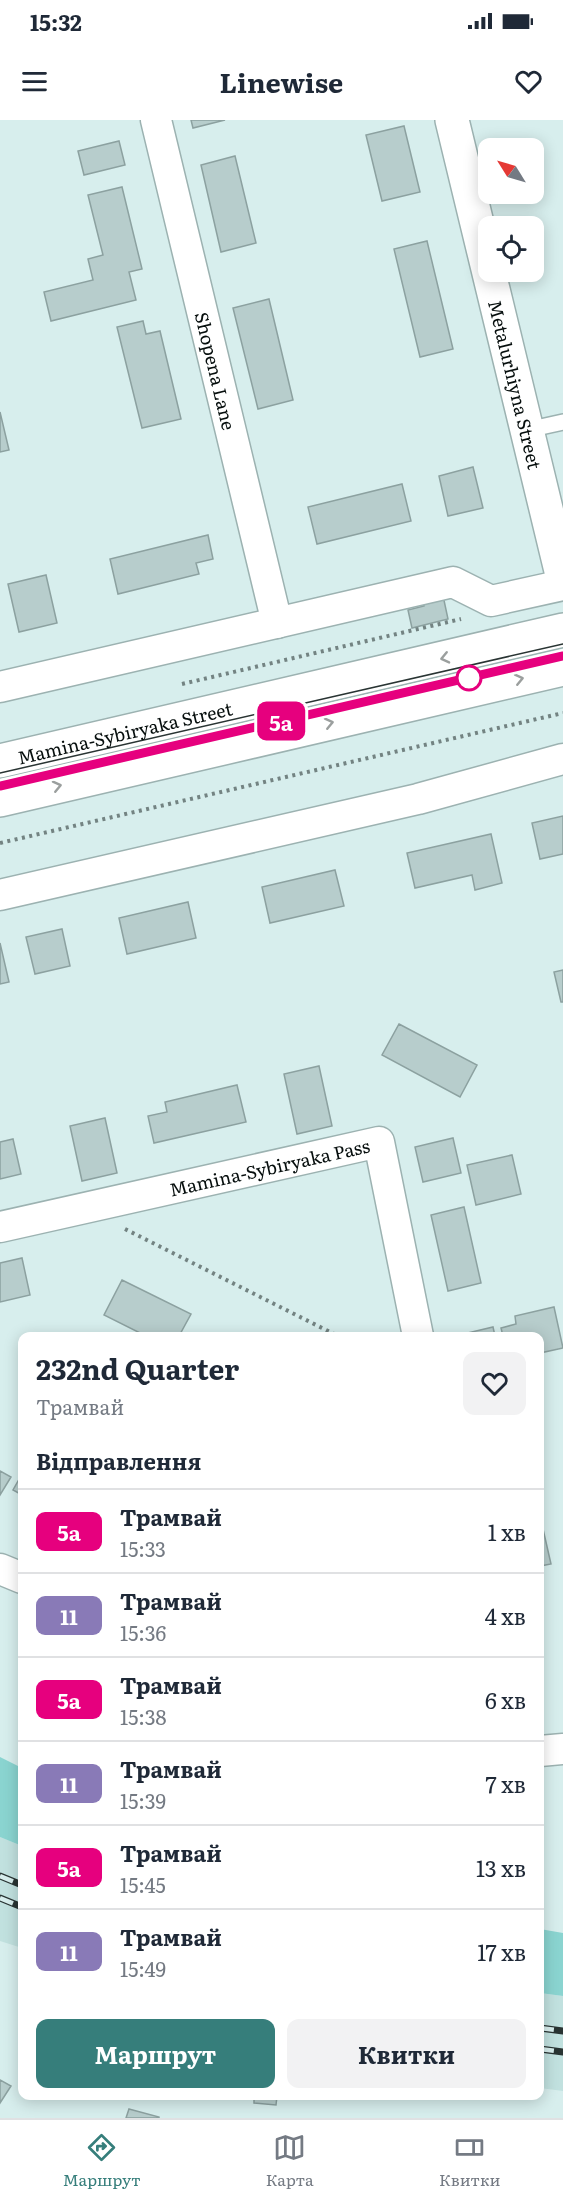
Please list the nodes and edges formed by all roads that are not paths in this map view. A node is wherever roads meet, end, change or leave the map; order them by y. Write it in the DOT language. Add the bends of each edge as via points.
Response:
graph roads {
  1 [pos="156,120"];
  2 [pos="452,120"];
  3 [pos="563,422"];
  4 [pos="527,430"];
  5 [pos="563,579"];
  6 [pos="563,585"];
  7 [pos="277,623"];
  8 [pos="563,630"];
  9 [pos="563,669"];
  10 [pos="0,687"];
  11 [pos="563,759"];
  12 [pos="0,761"];
  13 [pos="0,800"];
  14 [pos="0,895"];
  15 [pos="0,1227"];
  16 [pos="417,1332"];
  17 [pos="0,1569"];
  18 [pos="18,1576"];
  19 [pos="563,1749"];
  20 [pos="544,1751"];
  1 -- 7 [label="street, Shopena Lane"];
  2 -- 4 [label="main road, Metalurhiyna Street"];
  3 -- 4 [label="lane"];
  4 -- 5 [label="main road, Metalurhiyna Street"];
  6 -- 7 [label="street" via="491,601 453,582"];
  7 -- 10 [label="street"];
  8 -- 12 [label="main road, Mamina-Sybiryaka Street, one-way"];
  13 -- 9 [label="main road, Mamina-Sybiryaka Street, one-way"];
  11 -- 14 [label="street" via="418,799"];
  15 -- 16 [label="street, Mamina-Sybiryaka Pass" via="379,1142"];
  17 -- 18 [label="street"];
  19 -- 20 [label="street"];
}
